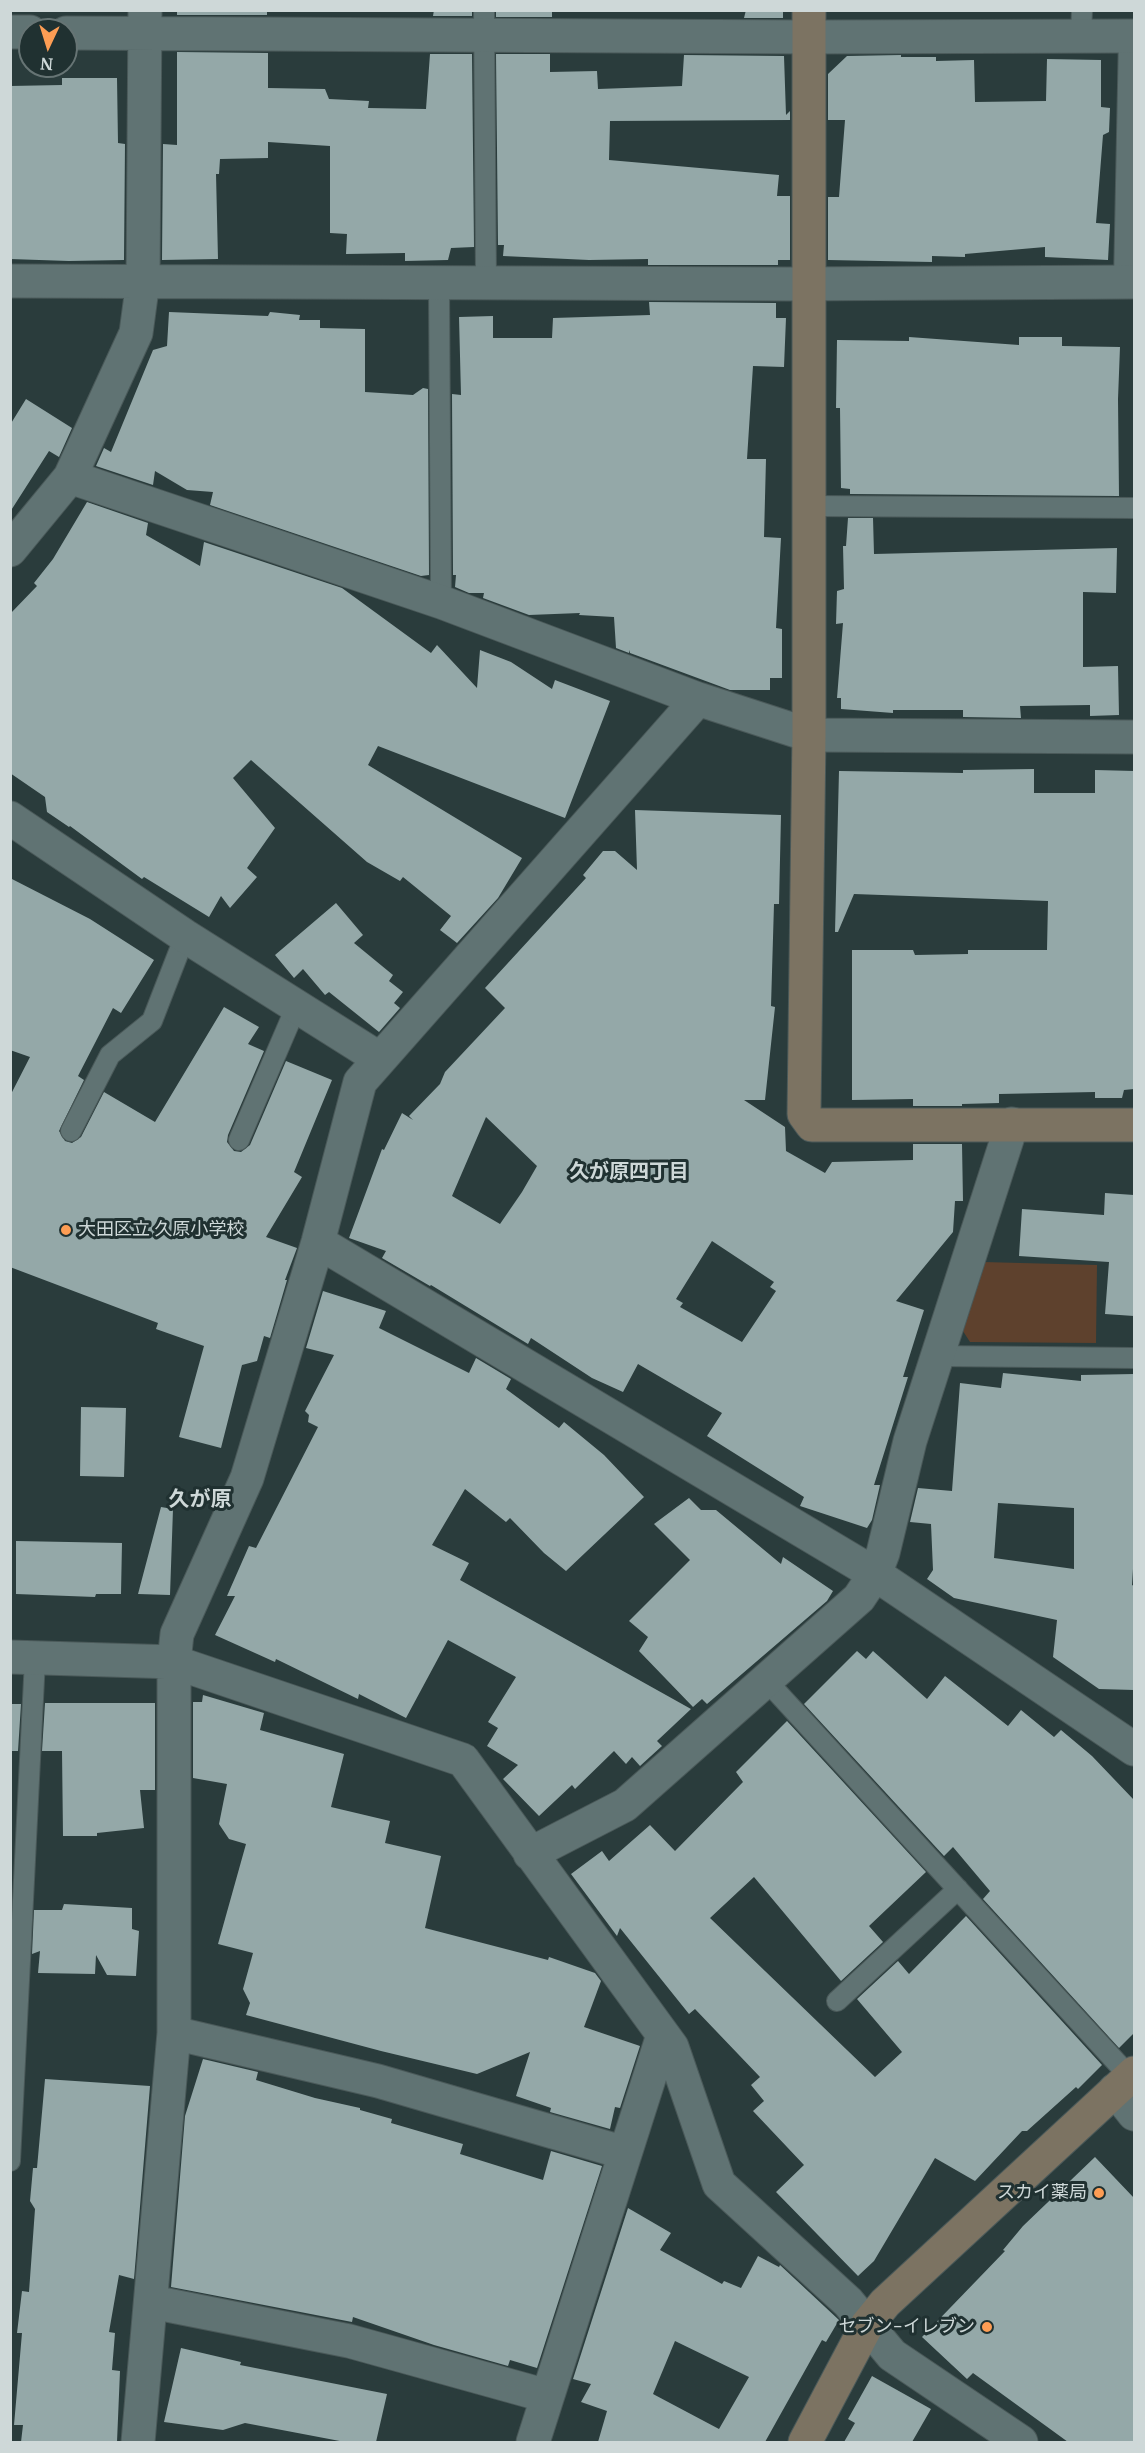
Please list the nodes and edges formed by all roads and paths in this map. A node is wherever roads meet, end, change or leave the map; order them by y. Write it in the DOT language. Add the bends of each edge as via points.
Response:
graph roads {
  1 [pos="145,22"];
  2 [pos="484,22"];
  3 [pos="1081,23"];
  4 [pos="809,24"];
  5 [pos="78,31"];
  6 [pos="1132,36"];
  7 [pos="10,281"];
  8 [pos="143,281"];
  9 [pos="486,282"];
  10 [pos="1129,282"];
  11 [pos="440,283"];
  12 [pos="810,283"];
  13 [pos="70,477"];
  14 [pos="809,506"];
  15 [pos="1134,508"];
  16 [pos="10,550"];
  17 [pos="441,602"];
  18 [pos="698,699"];
  19 [pos="809,735"];
  20 [pos="1134,737"];
  21 [pos="10,818"];
  22 [pos="185,936"];
  23 [pos="297,1005"];
  24 [pos="380,1059"];
  25 [pos="1012,1124"];
  26 [pos="1134,1125"];
  27 [pos="71,1131"];
  28 [pos="239,1140"];
  29 [pos="318,1242"];
  30 [pos="937,1356"];
  31 [pos="1134,1358"];
  32 [pos="875,1574"];
  33 [pos="23,1658"];
  34 [pos="174,1662"];
  35 [pos="765,1679"];
  36 [pos="1134,1749"];
  37 [pos="530,1854"];
  38 [pos="958,1889"];
  39 [pos="837,2001"];
  40 [pos="174,2032"];
  41 [pos="663,2035"];
  42 [pos="1128,2088"];
  43 [pos="625,2153"];
  44 [pos="10,2161"];
  45 [pos="152,2302"];
  46 [pos="867,2325"];
  47 [pos="548,2396"];
  48 [pos="138,2442"];
  49 [pos="533,2442"];
  50 [pos="805,2442"];
  51 [pos="1022,2442"];
  1 -- 2 [label="street"];
  1 -- 5 [label="street"];
  1 -- 8 [label="street"];
  2 -- 4 [label="street"];
  2 -- 9 [label="lane"];
  3 -- 4 [label="street"];
  3 -- 6 [label="street"];
  4 -- 12 [label="street"];
  6 -- 10 [label="lane"];
  7 -- 8 [label="street"];
  8 -- 11 [label="street"];
  8 -- 13 [label="street" via="136,333"];
  9 -- 11 [label="street"];
  9 -- 12 [label="street"];
  10 -- 12 [label="street"];
  11 -- 17 [label="lane"];
  12 -- 14 [label="street"];
  13 -- 16 [label="street"];
  13 -- 17 [label="street"];
  14 -- 15 [label="lane"];
  14 -- 19 [label="street"];
  17 -- 18 [label="street"];
  18 -- 19 [label="street"];
  18 -- 24 [label="street"];
  19 -- 20 [label="street"];
  19 -- 25 [label="street" via="804,1114 812,1125"];
  21 -- 22 [label="street"];
  22 -- 23 [label="street"];
  22 -- 27 [label="lane" via="152,1021 110,1055"];
  23 -- 24 [label="street"];
  23 -- 28 [label="lane"];
  24 -- 29 [label="street" via="360,1082"];
  25 -- 26 [label="street"];
  25 -- 30 [label="street"];
  29 -- 32 [label="street"];
  29 -- 34 [label="street" via="247,1478 177,1634"];
  30 -- 31 [label="lane"];
  30 -- 32 [label="street"];
  32 -- 35 [label="street" via="860,1598"];
  32 -- 36 [label="street"];
  33 -- 34 [label="street"];
  33 -- 44 [label="lane"];
  34 -- 37 [label="street" via="463,1760"];
  34 -- 40 [label="street"];
  35 -- 37 [label="street" via="625,1805"];
  35 -- 38 [label="lane"];
  37 -- 41 [label="street"];
  38 -- 39 [label="lane"];
  38 -- 42 [label="lane"];
  40 -- 43 [label="street" via="378,2081"];
  40 -- 45 [label="street"];
  41 -- 43 [label="street"];
  41 -- 46 [label="street" via="672,2046 718,2184 848,2302"];
  42 -- 46 [label="street" via="885,2303"];
  43 -- 47 [label="street"];
  45 -- 47 [label="street" via="349,2341"];
  45 -- 48 [label="street"];
  46 -- 50 [label="street"];
  46 -- 51 [label="street" via="892,2355"];
  47 -- 49 [label="street"];
}
